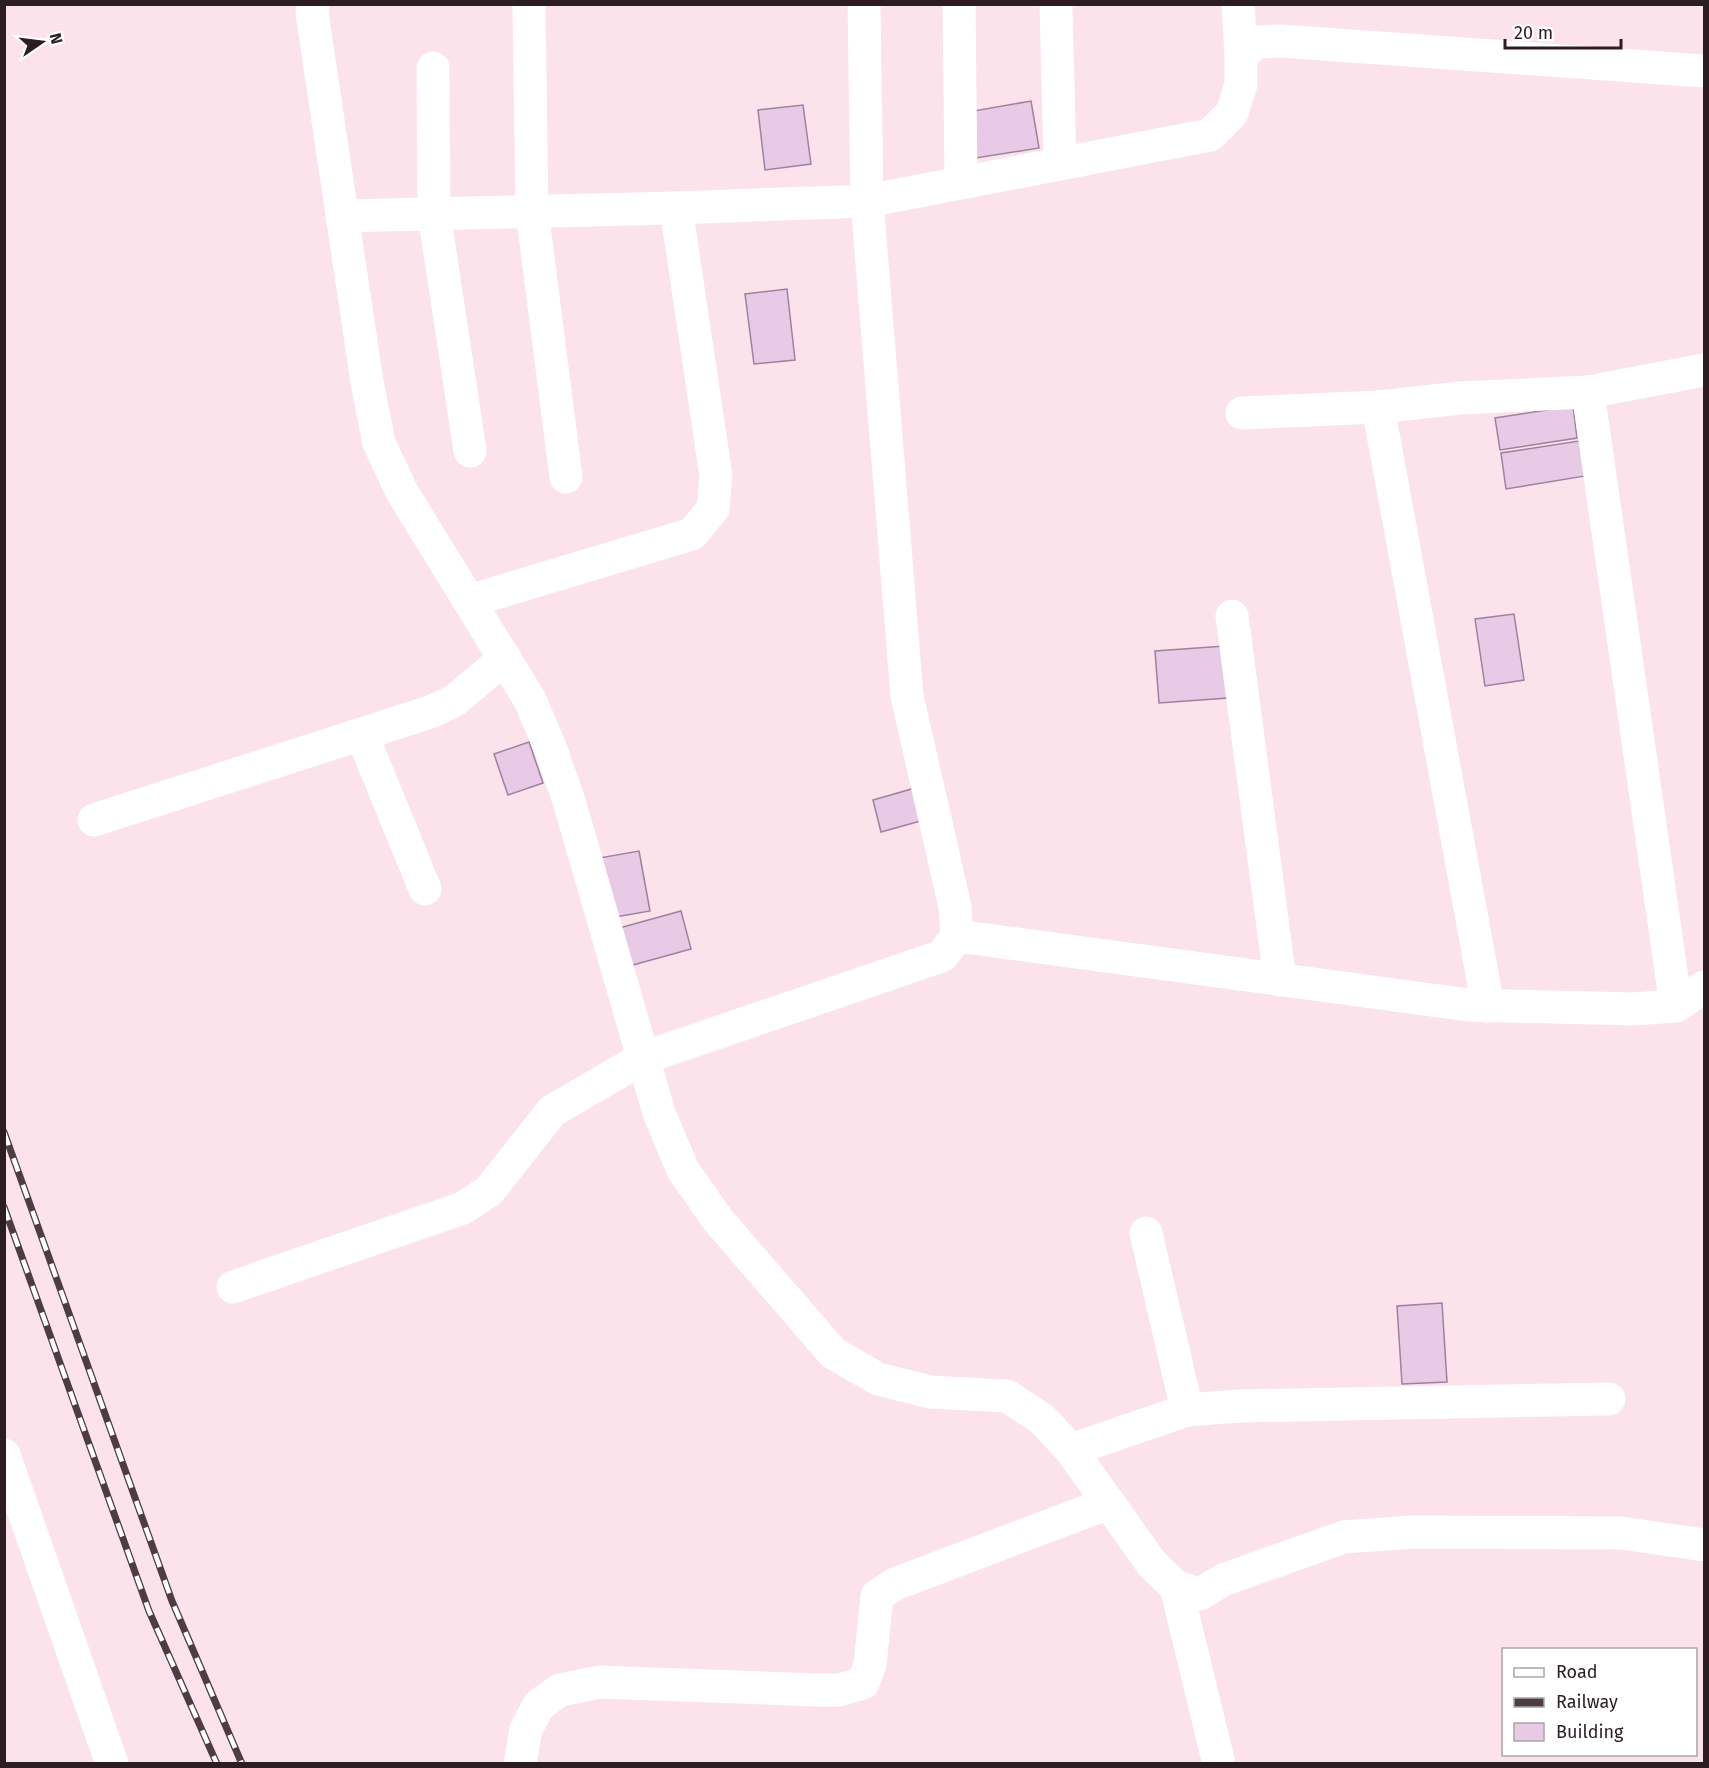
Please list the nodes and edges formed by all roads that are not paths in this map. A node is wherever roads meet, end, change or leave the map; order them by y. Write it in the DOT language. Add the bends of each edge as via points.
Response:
graph roads {
  1 [pos="530,4"];
  2 [pos="864,4"];
  3 [pos="959,4"];
  4 [pos="1056,4"];
  5 [pos="1238,4"];
  6 [pos="304,7"];
  7 [pos="1241,55"];
  8 [pos="433,68"];
  9 [pos="1704,71"];
  10 [pos="1060,164"];
  11 [pos="961,183"];
  12 [pos="867,201"];
  13 [pos="676,208"];
  14 [pos="532,211"];
  15 [pos="434,213"];
  16 [pos="342,216"];
  17 [pos="1704,370"];
  18 [pos="1588,392"];
  19 [pos="1378,407"];
  20 [pos="1242,413"];
  21 [pos="470,451"];
  22 [pos="566,477"];
  23 [pos="470,601"];
  24 [pos="1232,616"];
  25 [pos="505,658"];
  26 [pos="362,735"];
  27 [pos="94,820"];
  28 [pos="425,889"];
  29 [pos="957,936"];
  30 [pos="1280,980"];
  31 [pos="1704,987"];
  32 [pos="1488,1006"];
  33 [pos="1676,1006"];
  34 [pos="643,1058"];
  35 [pos="1146,1233"];
  36 [pos="233,1287"];
  37 [pos="1609,1399"];
  38 [pos="1187,1410"];
  39 [pos="1071,1450"];
  40 [pos="4,1455"];
  41 [pos="1109,1503"];
  42 [pos="1704,1545"];
  43 [pos="1176,1587"];
  44 [pos="112,1764"];
  45 [pos="519,1764"];
  46 [pos="1219,1764"];
  1 -- 14 [label="street"];
  2 -- 12 [label="street"];
  3 -- 11 [label="street"];
  4 -- 10 [label="street"];
  5 -- 7 [label="street"];
  6 -- 16 [label="street"];
  7 -- 9 [label="street" via="1258,42 1280,40"];
  7 -- 10 [label="street" via="1241,84 1232,113 1210,135"];
  8 -- 15 [label="street"];
  10 -- 11 [label="street"];
  11 -- 12 [label="street"];
  12 -- 13 [label="street"];
  12 -- 29 [label="street" via="907,696 955,907"];
  13 -- 14 [label="street"];
  13 -- 23 [label="street" via="716,476 713,510 692,534"];
  14 -- 15 [label="street"];
  14 -- 22 [label="street"];
  15 -- 16 [label="street"];
  15 -- 21 [label="street"];
  16 -- 23 [label="street" via="379,443 402,492"];
  17 -- 18 [label="street"];
  18 -- 19 [label="street" via="1460,398"];
  18 -- 33 [label="street"];
  19 -- 20 [label="street"];
  19 -- 32 [label="street"];
  23 -- 25 [label="street"];
  24 -- 30 [label="street"];
  25 -- 26 [label="street" via="454,701"];
  25 -- 34 [label="street" via="530,700 569,801"];
  26 -- 27 [label="street"];
  26 -- 28 [label="street"];
  29 -- 30 [label="street"];
  29 -- 34 [label="street" via="942,956"];
  30 -- 32 [label="street"];
  31 -- 33 [label="street"];
  32 -- 33 [label="street"];
  34 -- 36 [label="street" via="552,1110 489,1191 463,1208"];
  34 -- 39 [label="street" via="659,1113 684,1170 718,1220 833,1353 878,1379 930,1392 1007,1396 1042,1419"];
  35 -- 38 [label="street"];
  37 -- 38 [label="street"];
  38 -- 39 [label="street"];
  39 -- 41 [label="street"];
  40 -- 44 [label="street"];
  41 -- 43 [label="street" via="1152,1564"];
  41 -- 45 [label="street" via="895,1584 877,1596 870,1665 863,1683 839,1690 814,1690 600,1682 560,1690 539,1705 526,1729"];
  42 -- 43 [label="street" via="1621,1533 1389,1533 1344,1537 1223,1580 1200,1594"];
  43 -- 46 [label="street"];
}
